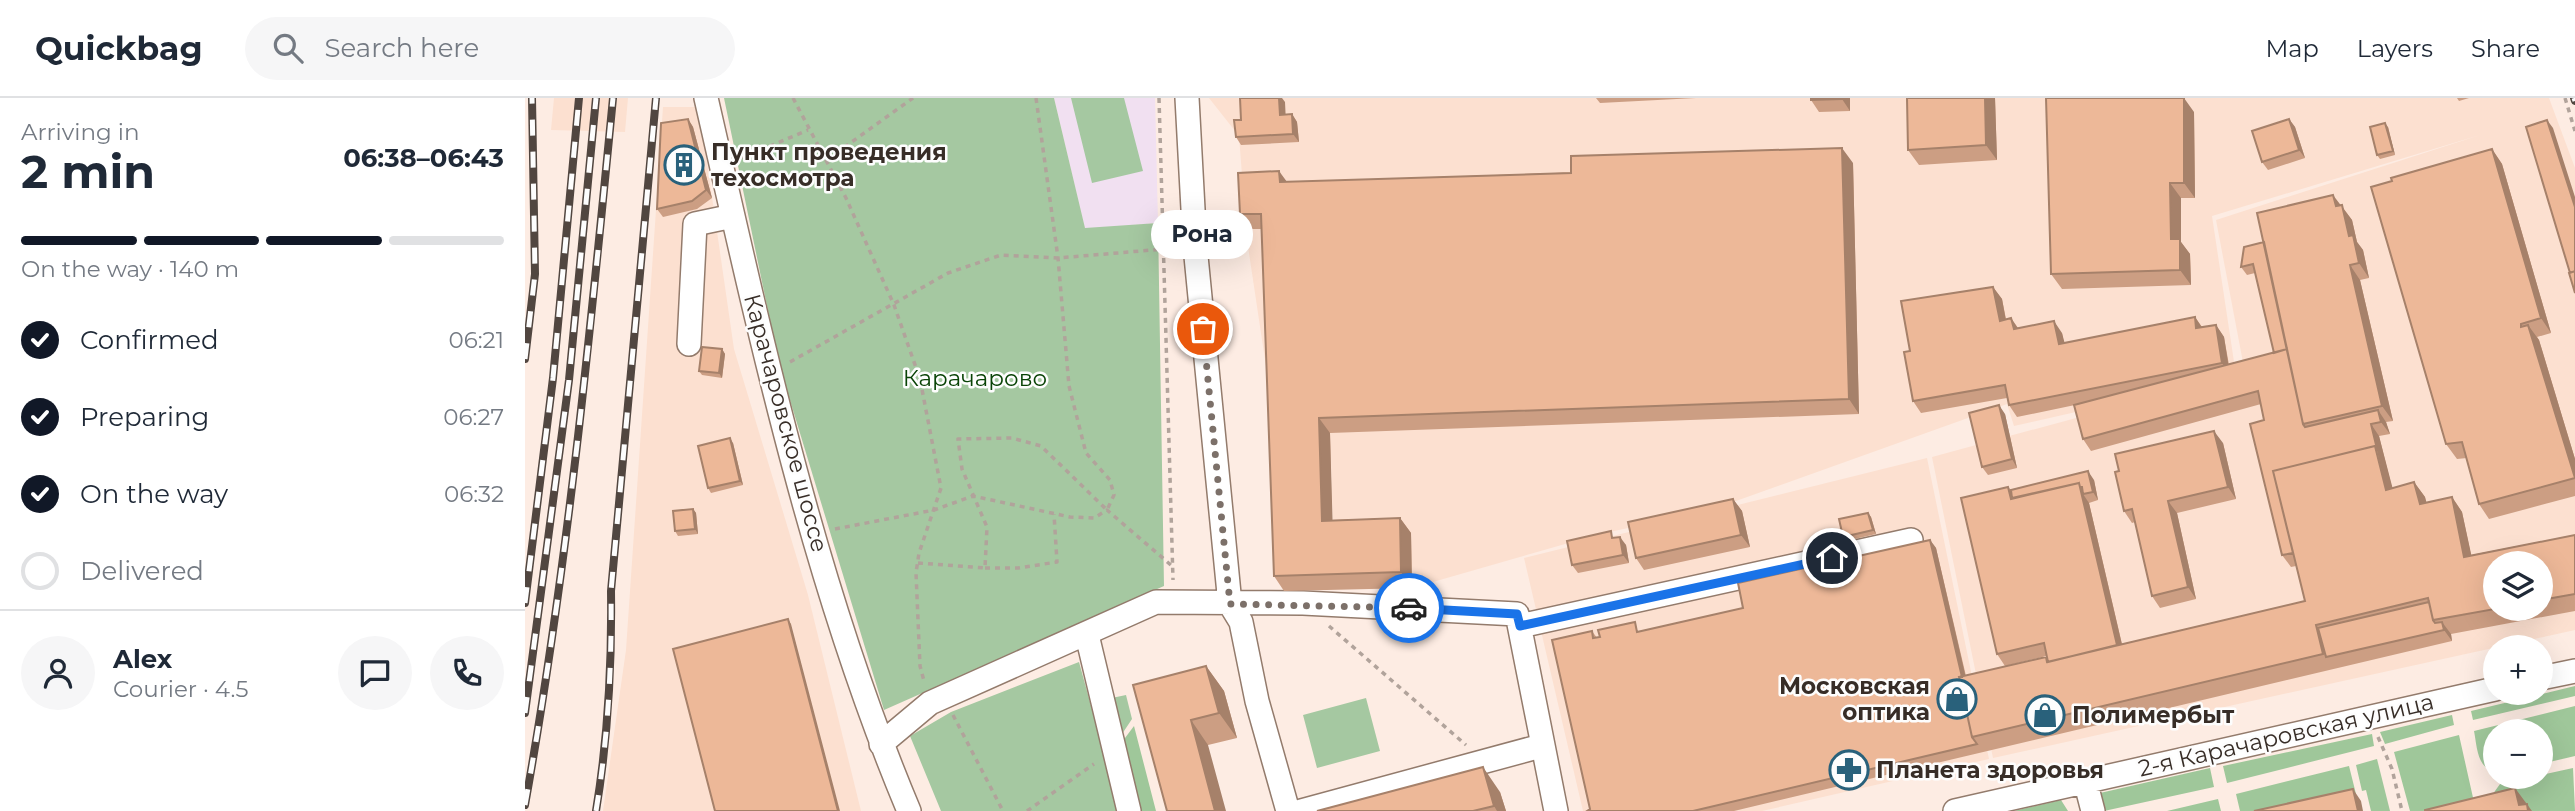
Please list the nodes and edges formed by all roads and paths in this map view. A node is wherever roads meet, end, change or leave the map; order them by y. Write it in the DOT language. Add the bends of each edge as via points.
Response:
graph roads {
  1 [pos="706,98"];
  2 [pos="793,98"];
  3 [pos="913,98"];
  4 [pos="1035,98"];
  5 [pos="1159,98"];
  6 [pos="1187,98"];
  7 [pos="2565,98"];
  8 [pos="808,130"];
  9 [pos="2575,131"];
  10 [pos="828,159"];
  11 [pos="733,161"];
  12 [pos="733,216"];
  13 [pos="1195,246"];
  14 [pos="1162,249"];
  15 [pos="1058,258"];
  16 [pos="894,305"];
  17 [pos="689,344"];
  18 [pos="786,364"];
  19 [pos="973,496"];
  20 [pos="934,510"];
  21 [pos="1107,510"];
  22 [pos="1054,514"];
  23 [pos="833,530"];
  24 [pos="1911,540"];
  25 [pos="918,563"];
  26 [pos="1173,566"];
  27 [pos="985,568"];
  28 [pos="1173,603"];
  29 [pos="1303,603"];
  30 [pos="1230,604"];
  31 [pos="1520,626"];
  32 [pos="1087,635"];
  33 [pos="2575,671"];
  34 [pos="2553,676"];
  35 [pos="2483,692"];
  36 [pos="930,703"];
  37 [pos="2371,716"];
  38 [pos="881,744"];
  39 [pos="1541,746"];
  40 [pos="1113,749"];
  41 [pos="1486,762"];
  42 [pos="2085,780"];
  43 [pos="909,811"];
  44 [pos="1003,811"];
  45 [pos="1027,811"];
  46 [pos="1129,811"];
  47 [pos="1288,811"];
  48 [pos="1301,811"];
  49 [pos="1556,811"];
  50 [pos="1955,811"];
  51 [pos="2093,811"];
  52 [pos="2402,811"];
  1 -- 12 [label="street, Карачаровское шоссе"];
  2 -- 8 [label="path"];
  3 -- 10 [label="path"];
  4 -- 15 [label="path"];
  5 -- 14 [label="path"];
  6 -- 13 [label="street"];
  7 -- 9 [label="path"];
  8 -- 10 [label="path"];
  8 -- 11 [label="path"];
  10 -- 16 [label="path"];
  12 -- 17 [label="street" via="695,224"];
  12 -- 38 [label="street, Карачаровское шоссе" via="775,395 851,662"];
  13 -- 14 [label="path"];
  13 -- 30 [label="street"];
  14 -- 15 [label="path"];
  14 -- 26 [label="path"];
  15 -- 16 [label="path" via="1001,255 948,273"];
  15 -- 21 [label="path" via="1069,386 1086,453 1109,480 1114,495"];
  16 -- 18 [label="path"];
  16 -- 20 [label="path" via="920,379 939,467 941,488"];
  19 -- 20 [label="path"];
  19 -- 21 [label="path" via="962,469 958,439 1012,438 1041,446"];
  19 -- 22 [label="path"];
  19 -- 27 [label="path" via="987,527"];
  20 -- 23 [label="path"];
  20 -- 25 [label="path"];
  21 -- 22 [label="path" via="1094,518"];
  21 -- 26 [label="path"];
  22 -- 27 [label="path" via="1057,562"];
  24 -- 31 [label="street"];
  25 -- 27 [label="path"];
  25 -- 36 [label="path" via="920,666"];
  26 -- 28 [label="path"];
  28 -- 30 [label="street"];
  28 -- 32 [label="street" via="1156,602"];
  29 -- 30 [label="street"];
  29 -- 31 [label="street" via="1517,614"];
  29 -- 41 [label="path"];
  30 -- 47 [label="street" via="1241,621 1257,701"];
  31 -- 39 [label="street"];
  32 -- 36 [label="street"];
  32 -- 40 [label="street"];
  33 -- 34 [label="street"];
  35 -- 37 [label="street, 2-я Карачаровская улица"];
  36 -- 38 [label="street"];
  36 -- 44 [label="path" via="951,712"];
  37 -- 42 [label="street, 2-я Карачаровская улица"];
  37 -- 52 [label="path" via="2392,769"];
  38 -- 43 [label="street, Карачаровское шоссе"];
  39 -- 41 [label="street"];
  39 -- 49 [label="street"];
  40 -- 45 [label="path"];
  40 -- 46 [label="street"];
  41 -- 48 [label="street"];
  42 -- 50 [label="street, 2-я Карачаровская улица"];
  42 -- 51 [label="street"];
}
